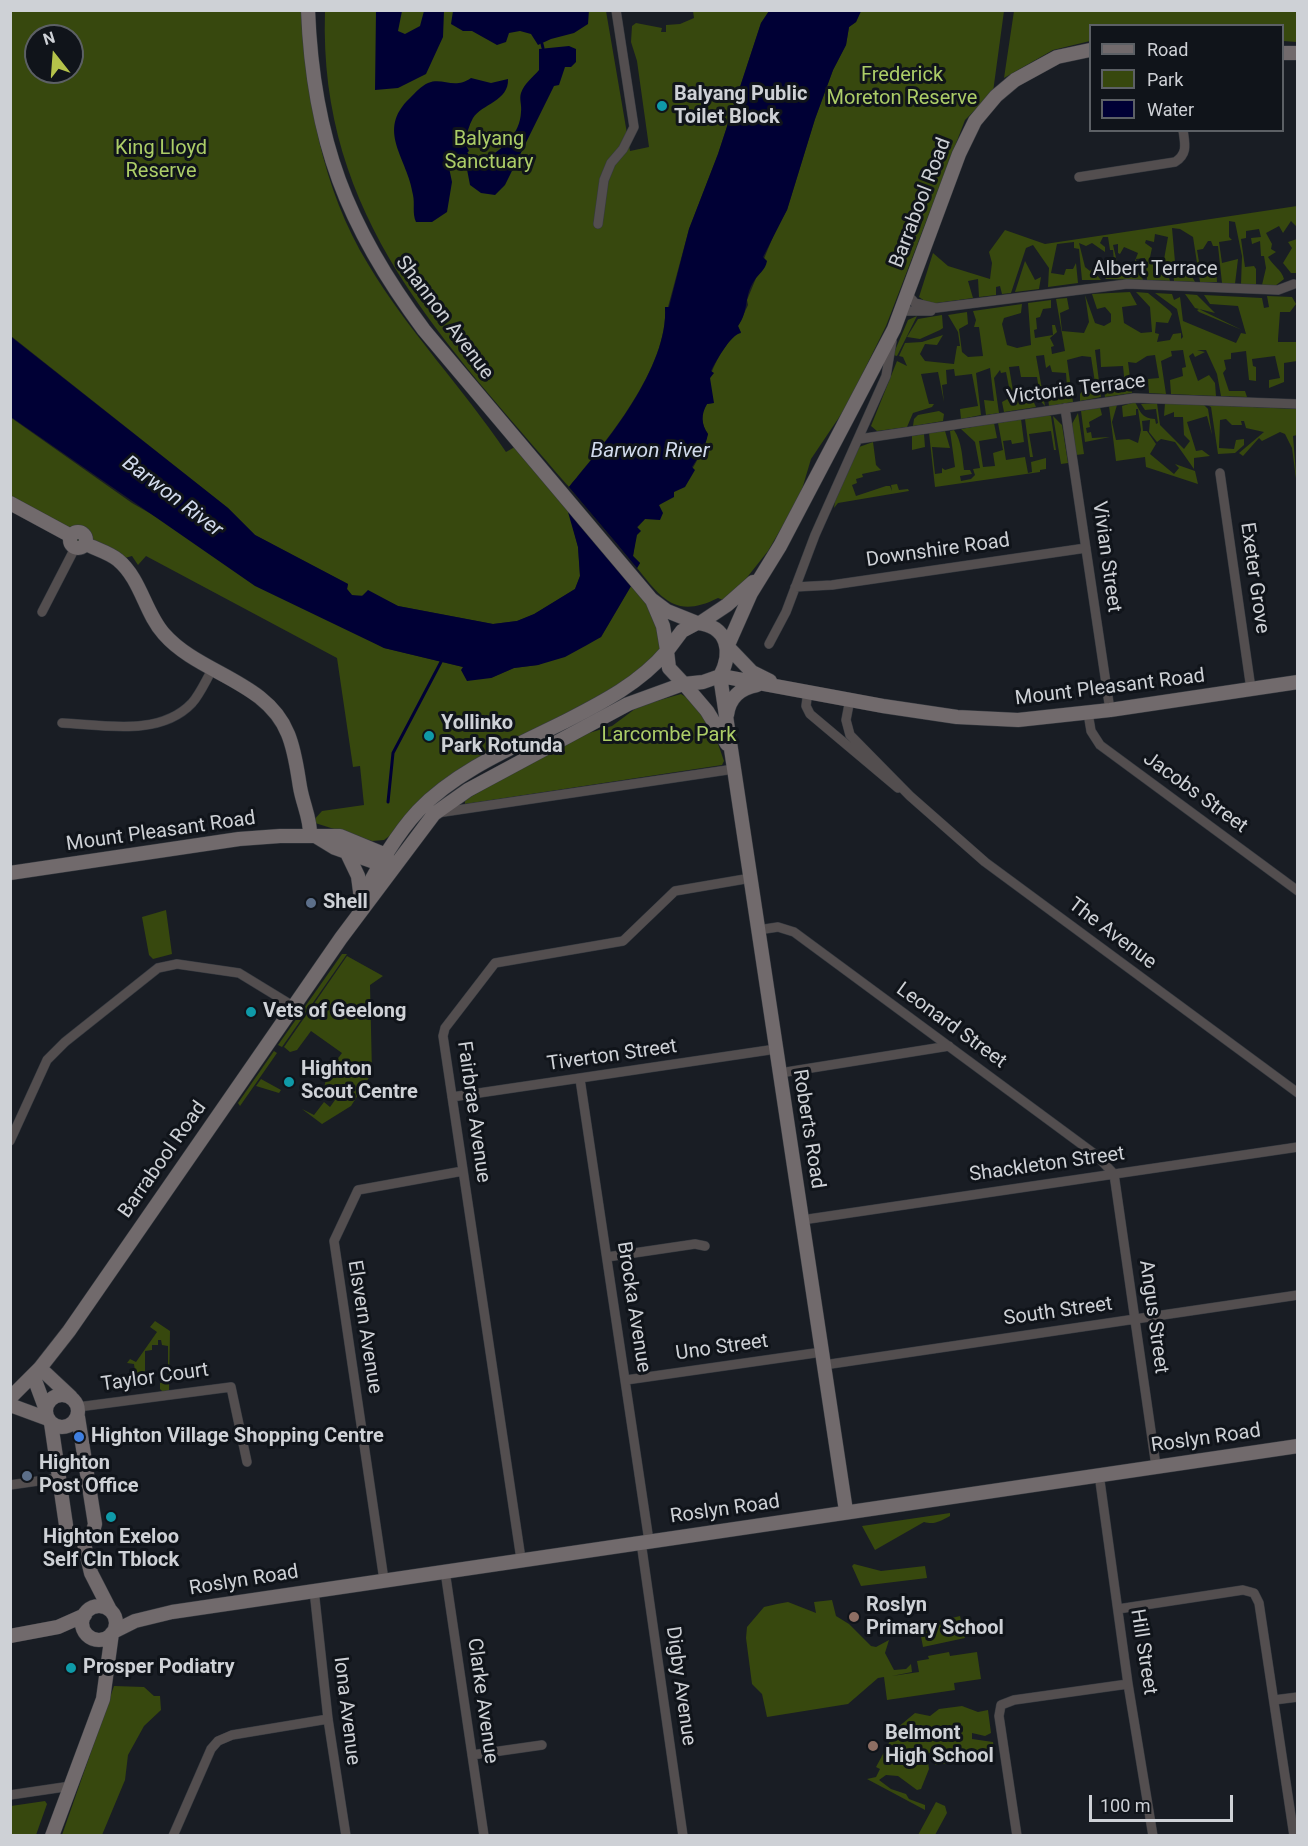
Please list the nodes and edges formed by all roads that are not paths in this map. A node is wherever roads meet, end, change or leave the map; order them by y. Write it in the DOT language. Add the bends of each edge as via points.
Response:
graph roads {
  1 [pos="308,10"];
  2 [pos="616,10"];
  3 [pos="1089,50"];
  4 [pos="1183,132"];
  5 [pos="1078,177"];
  6 [pos="598,225"];
  7 [pos="1294,284"];
  8 [pos="908,295"];
  9 [pos="945,307"];
  10 [pos="902,311"];
  11 [pos="894,329"];
  12 [pos="1298,404"];
  13 [pos="1065,408"];
  14 [pos="860,439"];
  15 [pos="1220,473"];
  16 [pos="10,503"];
  17 [pos="77,543"];
  18 [pos="1086,548"];
  19 [pos="766,569"];
  20 [pos="795,587"];
  21 [pos="651,598"];
  22 [pos="42,612"];
  23 [pos="698,623"];
  24 [pos="769,644"];
  25 [pos="728,646"];
  26 [pos="667,650"];
  27 [pos="212,670"];
  28 [pos="720,676"];
  29 [pos="1298,682"];
  30 [pos="683,684"];
  31 [pos="762,685"];
  32 [pos="786,687"];
  33 [pos="1251,689"];
  34 [pos="808,691"];
  35 [pos="850,699"];
  36 [pos="1110,710"];
  37 [pos="1088,713"];
  38 [pos="727,722"];
  39 [pos="62,723"];
  40 [pos="731,752"];
  41 [pos="734,770"];
  42 [pos="462,794"];
  43 [pos="910,796"];
  44 [pos="467,810"];
  45 [pos="434,814"];
  46 [pos="309,837"];
  47 [pos="347,853"];
  48 [pos="386,863"];
  49 [pos="10,873"];
  50 [pos="751,878"];
  51 [pos="1298,891"];
  52 [pos="361,901"];
  53 [pos="759,930"];
  54 [pos="340,938"];
  55 [pos="293,1006"];
  56 [pos="949,1046"];
  57 [pos="776,1049"];
  58 [pos="780,1073"];
  59 [pos="580,1079"];
  60 [pos="1298,1093"];
  61 [pos="452,1097"];
  62 [pos="15,1114"];
  63 [pos="10,1141"];
  64 [pos="1298,1147"];
  65 [pos="463,1171"];
  66 [pos="1114,1174"];
  67 [pos="802,1220"];
  68 [pos="705,1246"];
  69 [pos="607,1257"];
  70 [pos="1298,1295"];
  71 [pos="1135,1319"];
  72 [pos="823,1359"];
  73 [pos="37,1372"];
  74 [pos="627,1380"];
  75 [pos="10,1398"];
  76 [pos="10,1405"];
  77 [pos="76,1408"];
  78 [pos="48,1417"];
  79 [pos="1298,1446"];
  80 [pos="247,1462"];
  81 [pos="1156,1466"];
  82 [pos="1099,1474"];
  83 [pos="60,1478"];
  84 [pos="10,1485"];
  85 [pos="846,1511"];
  86 [pos="83,1539"];
  87 [pos="645,1541"];
  88 [pos="521,1559"];
  89 [pos="445,1571"];
  90 [pos="91,1572"];
  91 [pos="384,1580"];
  92 [pos="314,1590"];
  93 [pos="1118,1609"];
  94 [pos="111,1611"];
  95 [pos="85,1614"];
  96 [pos="159,1614"];
  97 [pos="37,1632"];
  98 [pos="113,1633"];
  99 [pos="89,1635"];
  100 [pos="10,1636"];
  101 [pos="106,1676"];
  102 [pos="1128,1684"];
  103 [pos="1298,1697"];
  104 [pos="1274,1700"];
  105 [pos="328,1719"];
  106 [pos="542,1745"];
  107 [pos="472,1755"];
  108 [pos="71,1786"];
  109 [pos="10,1795"];
  110 [pos="52,1836"];
  111 [pos="173,1836"];
  112 [pos="346,1836"];
  113 [pos="484,1836"];
  114 [pos="683,1836"];
  115 [pos="1017,1836"];
  116 [pos="1153,1836"];
  117 [pos="1294,1836"];
  1 -- 21 [label="street, Shannon Avenue" via="314,89 322,128 334,170 364,241 424,330"];
  2 -- 6 [label="street" via="634,127 604,180"];
  3 -- 8 [label="street, Barrabool Road" via="1057,57 1015,80 975,121 959,154"];
  4 -- 5 [label="street" via="1185,150 1175,162"];
  7 -- 9 [label="street, Albert Terrace" via="1278,290 1107,285"];
  8 -- 9 [label="street, Albert Terrace" via="923,306"];
  8 -- 10 [label="street, Barrabool Road"];
  9 -- 10 [label="street, Albert Terrace" via="918,313"];
  10 -- 11 [label="street, Barrabool Road"];
  11 -- 14 [label="street, Barrabool Road" via="887,372"];
  11 -- 19 [label="street, Barrabool Road"];
  12 -- 13 [label="street, Victoria Terrace" via="1134,398"];
  13 -- 14 [label="street, Victoria Terrace"];
  13 -- 18 [label="street, Vivian Street"];
  14 -- 20 [label="street, Barrabool Road"];
  15 -- 33 [label="street, Exeter Grove"];
  16 -- 17 [label="street"];
  17 -- 22 [label="street"];
  17 -- 27 [label="street" via="118,560 164,634"];
  18 -- 20 [label="street, Downshire Road"];
  18 -- 36 [label="street, Vivian Street"];
  19 -- 23 [label="street, Barrabool Road" via="727,605"];
  19 -- 25 [label="street, Barrabool Road"];
  20 -- 24 [label="street, Barrabool Road"];
  21 -- 23 [label="street, Shannon Avenue" via="667,611"];
  21 -- 26 [label="street, Shannon Avenue" via="663,626"];
  23 -- 25 [label="street" via="716,629"];
  23 -- 26 [label="street" via="682,631"];
  25 -- 28 [label="street"];
  25 -- 32 [label="street, Mount Pleasant Road" via="752,672"];
  26 -- 30 [label="street" via="669,668"];
  26 -- 48 [label="street, Barrabool Road" via="652,668 619,691 445,788 418,812"];
  27 -- 39 [label="street" via="193,702 174,717 146,726"];
  27 -- 46 [label="street" via="246,688 276,714 287,732 310,822"];
  28 -- 30 [label="street"];
  28 -- 31 [label="street, Mount Pleasant Road"];
  28 -- 38 [label="street, Roberts Road"];
  29 -- 33 [label="street, Mount Pleasant Road"];
  30 -- 40 [label="street, Roberts Road" via="707,711"];
  30 -- 42 [label="street, Barrabool Road" via="639,698"];
  31 -- 32 [label="street, Mount Pleasant Road"];
  31 -- 38 [label="street" via="736,694 728,706"];
  32 -- 34 [label="street, Mount Pleasant Road"];
  33 -- 36 [label="street, Mount Pleasant Road"];
  34 -- 35 [label="street, Mount Pleasant Road"];
  34 -- 43 [label="street, The Avenue" via="806,706 810,714"];
  35 -- 37 [label="street, Mount Pleasant Road" via="986,719"];
  35 -- 43 [label="street, The Avenue" via="846,720 849,733"];
  36 -- 37 [label="street, Mount Pleasant Road"];
  37 -- 51 [label="street, Jacobs Street" via="1091,731 1100,745"];
  38 -- 40 [label="street, Roberts Road"];
  40 -- 41 [label="street, Roberts Road"];
  41 -- 44 [label="street"];
  41 -- 50 [label="street, Roberts Road"];
  42 -- 44 [label="street" via="457,805"];
  42 -- 45 [label="street, Barrabool Road"];
  43 -- 60 [label="street, The Avenue" via="985,862"];
  44 -- 45 [label="street"];
  45 -- 48 [label="street, Barrabool Road"];
  46 -- 47 [label="street"];
  46 -- 48 [label="street, Mount Pleasant Road" via="340,836"];
  46 -- 49 [label="street, Mount Pleasant Road" via="238,839"];
  47 -- 48 [label="street"];
  47 -- 52 [label="street" via="358,876"];
  48 -- 52 [label="street, Barrabool Road"];
  48 -- 54 [label="street, Barrabool Road"];
  50 -- 53 [label="street, Roberts Road"];
  50 -- 61 [label="street, Fairbrae Avenue" via="675,891 623,941 495,963 445,1028"];
  52 -- 54 [label="street, Barrabool Road"];
  53 -- 56 [label="street, Leonard Street" via="778,927 794,932"];
  53 -- 57 [label="street, Roberts Road"];
  54 -- 55 [label="street, Barrabool Road"];
  55 -- 62 [label="street" via="239,973 166,964 55,1050"];
  55 -- 73 [label="street, Barrabool Road"];
  56 -- 58 [label="street"];
  56 -- 66 [label="street, Leonard Street" via="1096,1155"];
  57 -- 58 [label="street, Roberts Road"];
  57 -- 59 [label="street, Tiverton Street"];
  58 -- 67 [label="street, Roberts Road"];
  59 -- 61 [label="street, Tiverton Street"];
  59 -- 69 [label="street, Brocka Avenue"];
  61 -- 65 [label="street, Fairbrae Avenue"];
  62 -- 63 [label="street"];
  64 -- 66 [label="street, Shackleton Street"];
  65 -- 88 [label="street, Fairbrae Avenue"];
  65 -- 91 [label="street, Elsvern Avenue" via="358,1190 334,1241"];
  66 -- 67 [label="street, Shackleton Street"];
  66 -- 71 [label="street, Angus Street"];
  67 -- 72 [label="street, Roberts Road"];
  68 -- 69 [label="street" via="695,1244"];
  69 -- 74 [label="street, Brocka Avenue"];
  70 -- 71 [label="street, South Street"];
  71 -- 72 [label="street, South Street"];
  71 -- 81 [label="street, Angus Street"];
  72 -- 74 [label="street, Uno Street"];
  72 -- 85 [label="street, Roberts Road"];
  73 -- 75 [label="street, Barrabool Road"];
  73 -- 77 [label="street"];
  73 -- 78 [label="street"];
  74 -- 87 [label="street, Brocka Avenue"];
  76 -- 78 [label="street"];
  77 -- 78 [label="street" via="67,1426 55,1426"];
  77 -- 78 [label="street" via="62,1395 55,1397 49,1401"];
  77 -- 80 [label="street, Taylor Court" via="231,1387"];
  77 -- 86 [label="street" via="95,1524 92,1535"];
  78 -- 83 [label="street"];
  79 -- 81 [label="street, Roslyn Road"];
  81 -- 82 [label="street, Roslyn Road"];
  82 -- 85 [label="street, Roslyn Road"];
  82 -- 93 [label="street, Hill Street"];
  83 -- 84 [label="street"];
  83 -- 86 [label="street" via="68,1534"];
  85 -- 87 [label="street, Roslyn Road"];
  86 -- 90 [label="street"];
  87 -- 88 [label="street, Roslyn Road"];
  87 -- 114 [label="street, Digby Avenue"];
  88 -- 89 [label="street, Roslyn Road"];
  89 -- 91 [label="street, Roslyn Road"];
  89 -- 107 [label="street, Clarke Avenue"];
  90 -- 94 [label="street"];
  90 -- 95 [label="street"];
  91 -- 92 [label="street, Roslyn Road"];
  92 -- 96 [label="street, Roslyn Road"];
  92 -- 105 [label="street, Iona Avenue"];
  93 -- 102 [label="street, Hill Street"];
  93 -- 104 [label="street" via="1243,1590 1254,1593 1259,1603"];
  94 -- 95 [label="street, Roslyn Road" via="96,1606"];
  94 -- 96 [label="street, Roslyn Road"];
  94 -- 98 [label="street" via="116,1620"];
  95 -- 97 [label="street, Roslyn Road"];
  95 -- 99 [label="street" via="83,1627"];
  96 -- 98 [label="street, Roslyn Road" via="128,1623"];
  97 -- 99 [label="street, Roslyn Road"];
  97 -- 100 [label="street, Roslyn Road"];
  98 -- 99 [label="street, Roslyn Road" via="101,1639"];
  98 -- 101 [label="street"];
  99 -- 101 [label="street" via="99,1651"];
  101 -- 108 [label="street" via="103,1700"];
  102 -- 115 [label="street" via="1001,1705 999,1716"];
  102 -- 116 [label="street, Hill Street"];
  103 -- 104 [label="street"];
  104 -- 117 [label="street"];
  105 -- 111 [label="street" via="232,1735 218,1741"];
  105 -- 112 [label="street, Iona Avenue"];
  106 -- 107 [label="street"];
  107 -- 113 [label="street, Clarke Avenue"];
  108 -- 109 [label="street"];
  108 -- 110 [label="street"];
}
